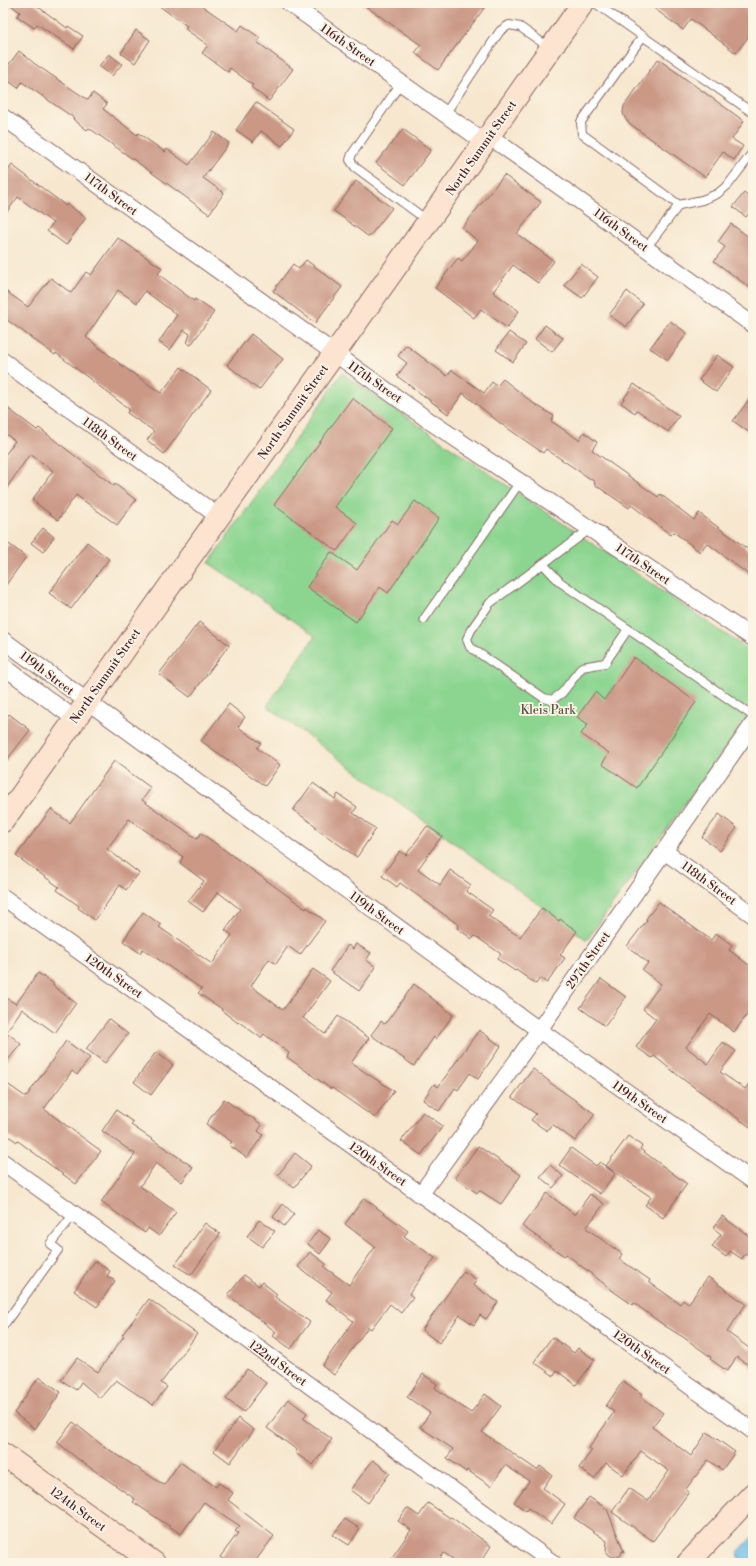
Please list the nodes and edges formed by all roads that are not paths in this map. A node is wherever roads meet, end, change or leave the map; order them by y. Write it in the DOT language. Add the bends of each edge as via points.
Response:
graph roads {
  1 [pos="289,3"];
  2 [pos="583,3"];
  3 [pos="595,3"];
  4 [pos="643,36"];
  5 [pos="551,49"];
  6 [pos="401,83"];
  7 [pos="753,113"];
  8 [pos="445,114"];
  9 [pos="3,117"];
  10 [pos="487,139"];
  11 [pos="753,152"];
  12 [pos="679,205"];
  13 [pos="428,221"];
  14 [pos="646,248"];
  15 [pos="753,325"];
  16 [pos="334,353"];
  17 [pos="3,361"];
  18 [pos="520,482"];
  19 [pos="218,516"];
  20 [pos="590,529"];
  21 [pos="543,564"];
  22 [pos="424,619"];
  23 [pos="628,629"];
  24 [pos="753,638"];
  25 [pos="3,640"];
  26 [pos="3,666"];
  27 [pos="81,711"];
  28 [pos="753,716"];
  29 [pos="753,724"];
  30 [pos="3,821"];
  31 [pos="664,851"];
  32 [pos="3,897"];
  33 [pos="753,915"];
  34 [pos="539,1030"];
  35 [pos="3,1162"];
  36 [pos="753,1182"];
  37 [pos="420,1195"];
  38 [pos="74,1214"];
  39 [pos="3,1326"];
  40 [pos="753,1431"];
  41 [pos="5,1460"];
  42 [pos="753,1494"];
  43 [pos="154,1563"];
  44 [pos="552,1563"];
  45 [pos="688,1563"];
  1 -- 6 [label="street, 116th Street"];
  2 -- 5 [label="main road, North Summit Street"];
  3 -- 4 [label="lane"];
  4 -- 7 [label="lane"];
  4 -- 12 [label="lane" via="581,122 582,134"];
  5 -- 8 [label="lane" via="520,27 509,25 500,31"];
  5 -- 10 [label="main road, North Summit Street"];
  6 -- 8 [label="street, 116th Street"];
  6 -- 13 [label="lane" via="350,160 355,167"];
  8 -- 10 [label="street, 116th Street"];
  9 -- 16 [label="street, 117th Street"];
  10 -- 13 [label="main road, North Summit Street"];
  10 -- 14 [label="street, 116th Street"];
  11 -- 12 [label="lane" via="728,185 717,194"];
  12 -- 14 [label="lane"];
  13 -- 16 [label="main road, North Summit Street"];
  14 -- 15 [label="street, 116th Street"];
  16 -- 18 [label="street, 117th Street"];
  16 -- 19 [label="main road, North Summit Street"];
  17 -- 19 [label="street, 118th Street"];
  18 -- 20 [label="street, 117th Street"];
  18 -- 22 [label="lane"];
  19 -- 27 [label="main road, North Summit Street"];
  20 -- 21 [label="lane"];
  20 -- 24 [label="street, 117th Street"];
  21 -- 23 [label="lane" via="560,582"];
  21 -- 23 [label="lane" via="490,603 471,630 467,639 470,647 544,698 552,700 562,694 582,667 605,663"];
  23 -- 28 [label="lane"];
  25 -- 27 [label="street, 119th Street"];
  26 -- 27 [label="street, 119th Street"];
  27 -- 30 [label="main road, North Summit Street"];
  27 -- 34 [label="street, 119th Street"];
  29 -- 31 [label="street, 297th Street"];
  31 -- 33 [label="street, 118th Street"];
  31 -- 34 [label="street, 297th Street"];
  32 -- 37 [label="street, 120th Street"];
  34 -- 36 [label="street, 119th Street"];
  34 -- 37 [label="street, 297th Street"];
  35 -- 38 [label="street, 122nd Street"];
  37 -- 40 [label="street, 120th Street"];
  38 -- 39 [label="lane" via="50,1244 58,1250"];
  38 -- 44 [label="street, 122nd Street"];
  41 -- 43 [label="main road, 124th Street"];
  42 -- 45 [label="main road"];
}
